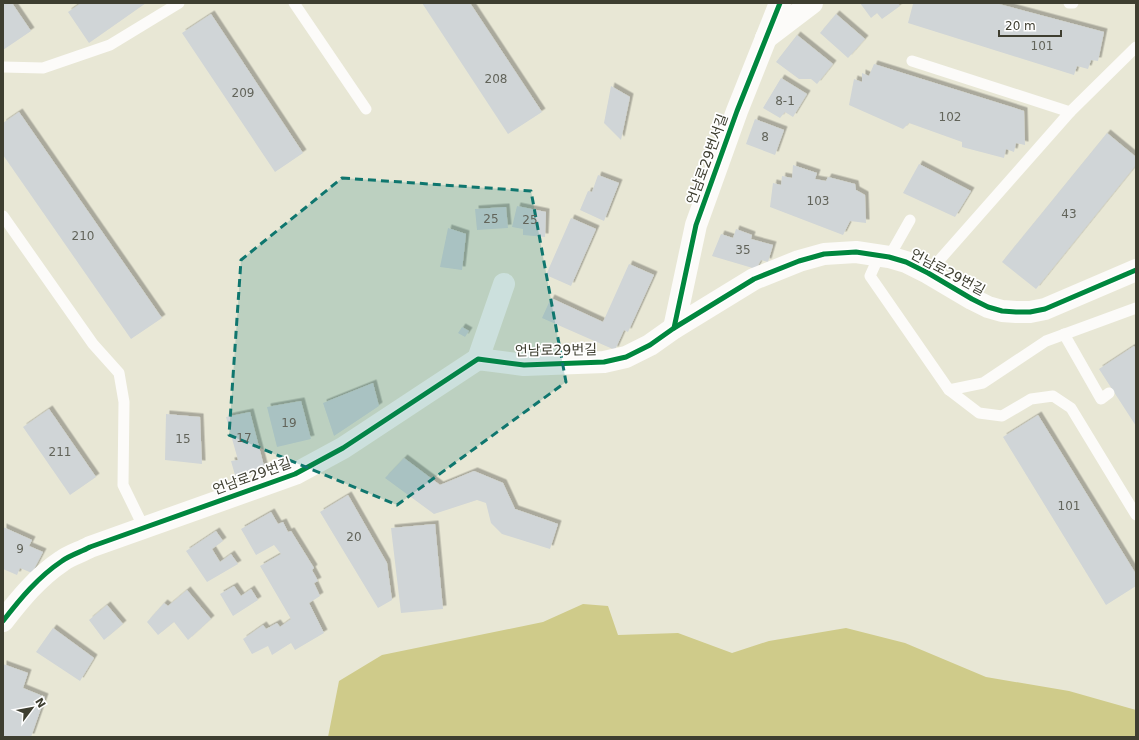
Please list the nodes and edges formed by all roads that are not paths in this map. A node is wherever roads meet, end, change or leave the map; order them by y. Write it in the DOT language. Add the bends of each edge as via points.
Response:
graph roads {
  1 [pos="179,3"];
  2 [pos="294,3"];
  3 [pos="780,3"];
  4 [pos="812,3"];
  5 [pos="1069,3"];
  6 [pos="1073,3"];
  7 [pos="766,39"];
  8 [pos="1136,47"];
  9 [pos="912,61"];
  10 [pos="3,67"];
  11 [pos="366,109"];
  12 [pos="1070,112"];
  13 [pos="3,216"];
  14 [pos="910,220"];
  15 [pos="884,257"];
  16 [pos="1136,270"];
  17 [pos="928,273"];
  18 [pos="504,284"];
  19 [pos="1136,308"];
  20 [pos="674,328"];
  21 [pos="1064,334"];
  22 [pos="478,359"];
  23 [pos="949,390"];
  24 [pos="1110,393"];
  25 [pos="1136,515"];
  26 [pos="144,528"];
  27 [pos="3,621"];
  1 -- 10 [label="lane" via="110,45 43,68"];
  2 -- 11 [label="lane"];
  3 -- 7 [label="street, 언남로29번서길"];
  4 -- 7 [label="street"];
  5 -- 6 [label="lane"];
  7 -- 20 [label="street, 언남로29번서길" via="696,225"];
  8 -- 12 [label="lane"];
  9 -- 12 [label="lane"];
  12 -- 17 [label="lane"];
  13 -- 26 [label="lane" via="93,344 119,373 124,402 123,486"];
  14 -- 15 [label="lane"];
  15 -- 17 [label="street, 언남로29번길" via="906,262"];
  15 -- 20 [label="street, 언남로29번길" via="856,252 824,254 799,261 754,279"];
  15 -- 23 [label="lane" via="870,276"];
  16 -- 17 [label="street, 언남로29번길" via="1045,309 1023,312 988,307"];
  18 -- 22 [label="street"];
  19 -- 21 [label="lane"];
  20 -- 22 [label="street, 언남로29번길" via="650,345 626,357 604,362 524,365"];
  21 -- 23 [label="lane" via="1046,341 983,382"];
  21 -- 24 [label="lane" via="1100,399"];
  22 -- 26 [label="street, 언남로29번길" via="343,448 295,474"];
  23 -- 25 [label="lane" via="980,413 1002,416 1031,399 1053,396 1071,408"];
  26 -- 27 [label="street, 언남로29번길" via="90,547 63,560 37,581"];
}
